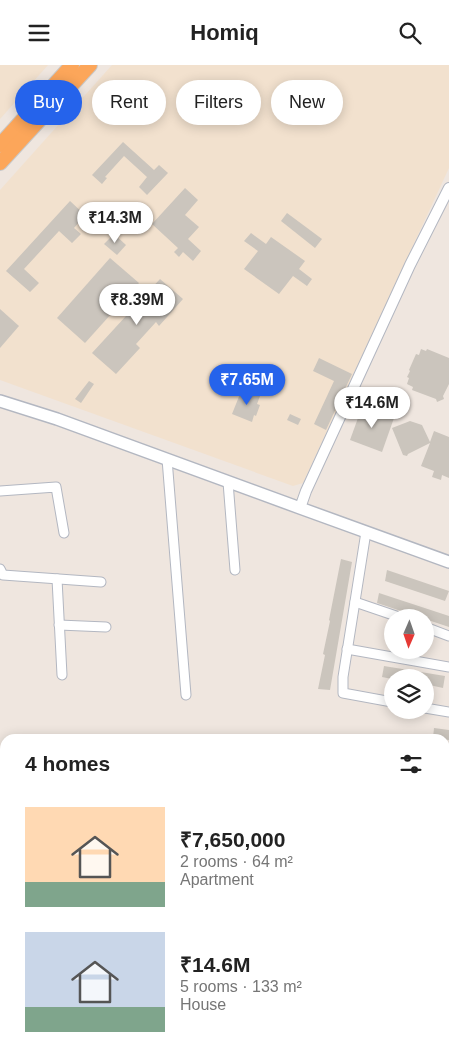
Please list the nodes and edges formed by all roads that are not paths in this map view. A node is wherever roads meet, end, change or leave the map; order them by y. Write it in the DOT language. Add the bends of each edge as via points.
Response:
graph roads {
  1 [pos="72,65"];
  2 [pos="90,65"];
  3 [pos="0,145"];
  4 [pos="0,163"];
  5 [pos="449,190"];
  6 [pos="0,401"];
  7 [pos="167,459"];
  8 [pos="228,482"];
  9 [pos="0,491"];
  10 [pos="300,508"];
  11 [pos="366,532"];
  12 [pos="64,533"];
  13 [pos="449,561"];
  14 [pos="0,569"];
  15 [pos="235,570"];
  16 [pos="57,579"];
  17 [pos="101,582"];
  18 [pos="355,601"];
  19 [pos="384,612"];
  20 [pos="59,625"];
  21 [pos="106,627"];
  22 [pos="434,630"];
  23 [pos="449,636"];
  24 [pos="347,649"];
  25 [pos="449,667"];
  26 [pos="62,675"];
  27 [pos="186,695"];
  28 [pos="384,701"];
  29 [pos="434,710"];
  30 [pos="449,712"];
  1 -- 3 [label="highway"];
  2 -- 4 [label="highway"];
  5 -- 10 [label="street" via="410,265"];
  6 -- 7 [label="main road"];
  7 -- 8 [label="main road"];
  7 -- 27 [label="street"];
  8 -- 10 [label="main road"];
  8 -- 15 [label="street"];
  9 -- 12 [label="street" via="56,487"];
  10 -- 11 [label="main road"];
  11 -- 13 [label="main road"];
  11 -- 18 [label="street"];
  14 -- 16 [label="street" via="3,575"];
  16 -- 17 [label="street"];
  16 -- 20 [label="street"];
  18 -- 19 [label="street"];
  18 -- 24 [label="street"];
  20 -- 21 [label="street"];
  20 -- 26 [label="street"];
  22 -- 23 [label="street"];
  24 -- 25 [label="street"];
  24 -- 28 [label="street" via="343,693"];
  29 -- 30 [label="street"];
}
